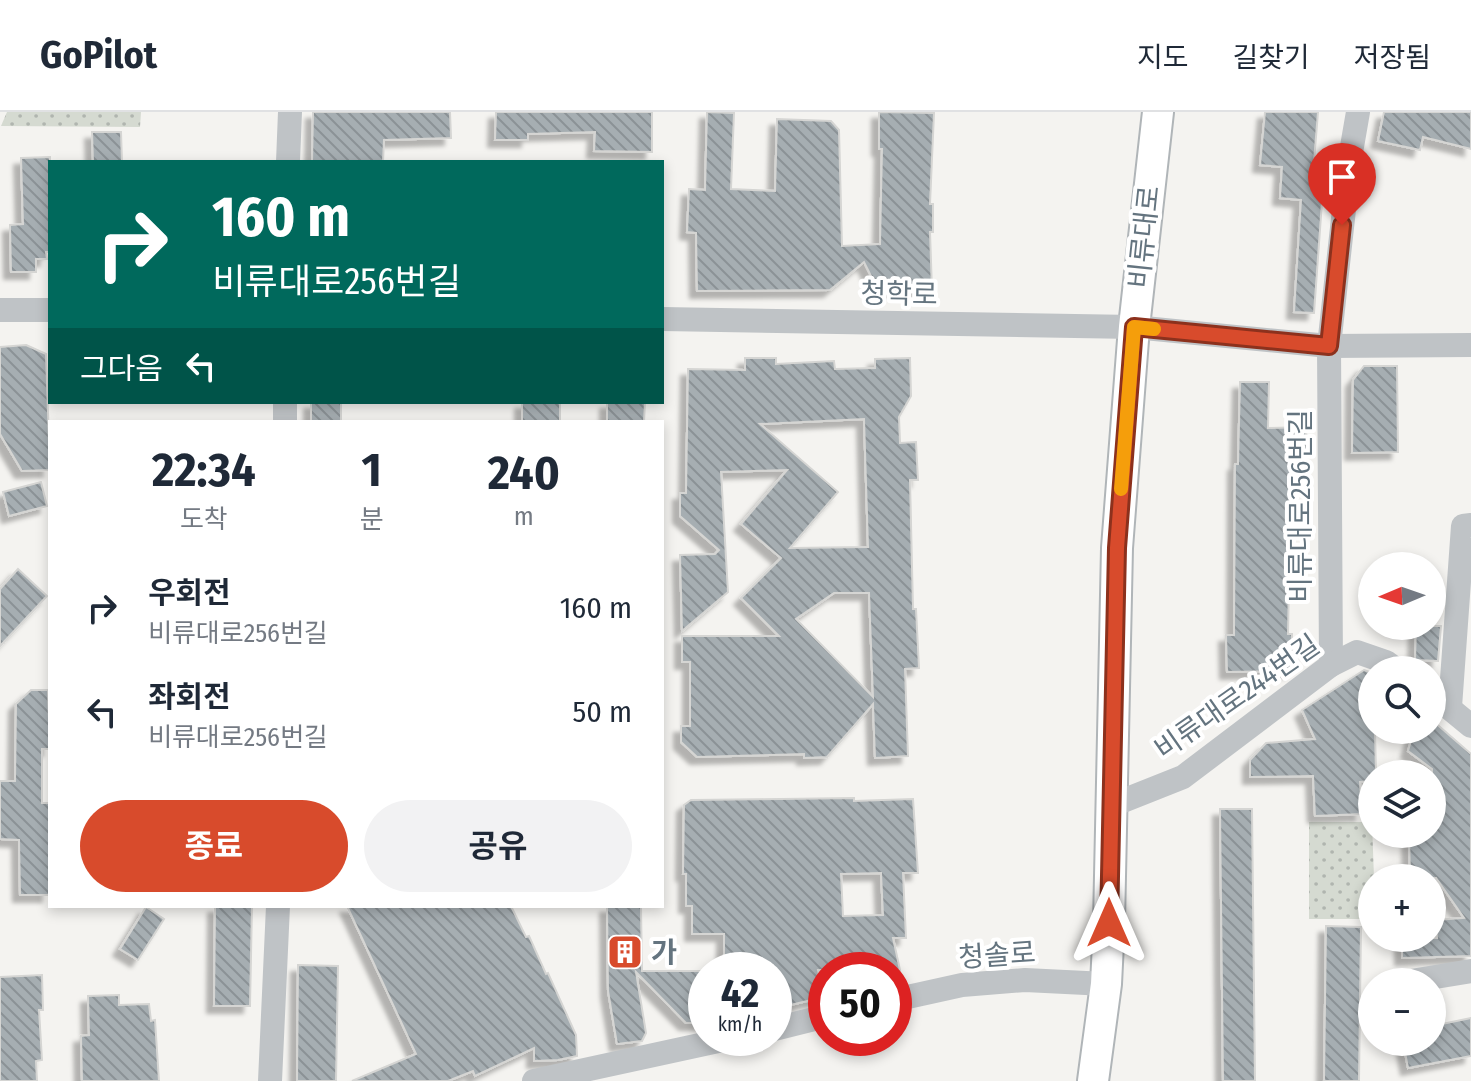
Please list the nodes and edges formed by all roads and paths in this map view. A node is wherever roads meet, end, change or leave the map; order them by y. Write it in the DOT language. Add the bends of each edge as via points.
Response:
graph roads {
  1 [pos="290,112"];
  2 [pos="1158,112"];
  3 [pos="1358,112"];
  4 [pos="288,160"];
  5 [pos="0,310"];
  6 [pos="48,310"];
  7 [pos="664,319"];
  8 [pos="1134,327"];
  9 [pos="1471,345"];
  10 [pos="1329,346"];
  11 [pos="1471,525"];
  12 [pos="1369,656"];
  13 [pos="1446,661"];
  14 [pos="1331,665"];
  15 [pos="1446,705"];
  16 [pos="1471,726"];
  17 [pos="1110,806"];
  18 [pos="278,908"];
  19 [pos="1471,971"];
  20 [pos="1446,975"];
  21 [pos="1106,984"];
  22 [pos="912,996"];
  23 [pos="688,1048"];
  24 [pos="270,1081"];
  25 [pos="534,1081"];
  26 [pos="1093,1081"];
  1 -- 4 [label="street"];
  2 -- 8 [label="main road, 비류대로"];
  3 -- 10 [label="street, 비류대로256번길"];
  5 -- 6 [label="street"];
  7 -- 8 [label="street, 청학로"];
  8 -- 10 [label="street"];
  8 -- 17 [label="main road, 비류대로" via="1117,548"];
  9 -- 10 [label="street"];
  10 -- 14 [label="street, 비류대로256번길"];
  11 -- 13 [label="street" via="1463,526"];
  12 -- 14 [label="street, 비류대로244번길" via="1357,652"];
  14 -- 17 [label="street, 비류대로244번길" via="1183,777"];
  15 -- 16 [label="street"];
  17 -- 21 [label="main road, 비류대로"];
  18 -- 24 [label="street"];
  19 -- 20 [label="street"];
  21 -- 22 [label="street, 청솔로" via="1025,980"];
  21 -- 26 [label="main road, 비류대로"];
  23 -- 25 [label="street"];
}
